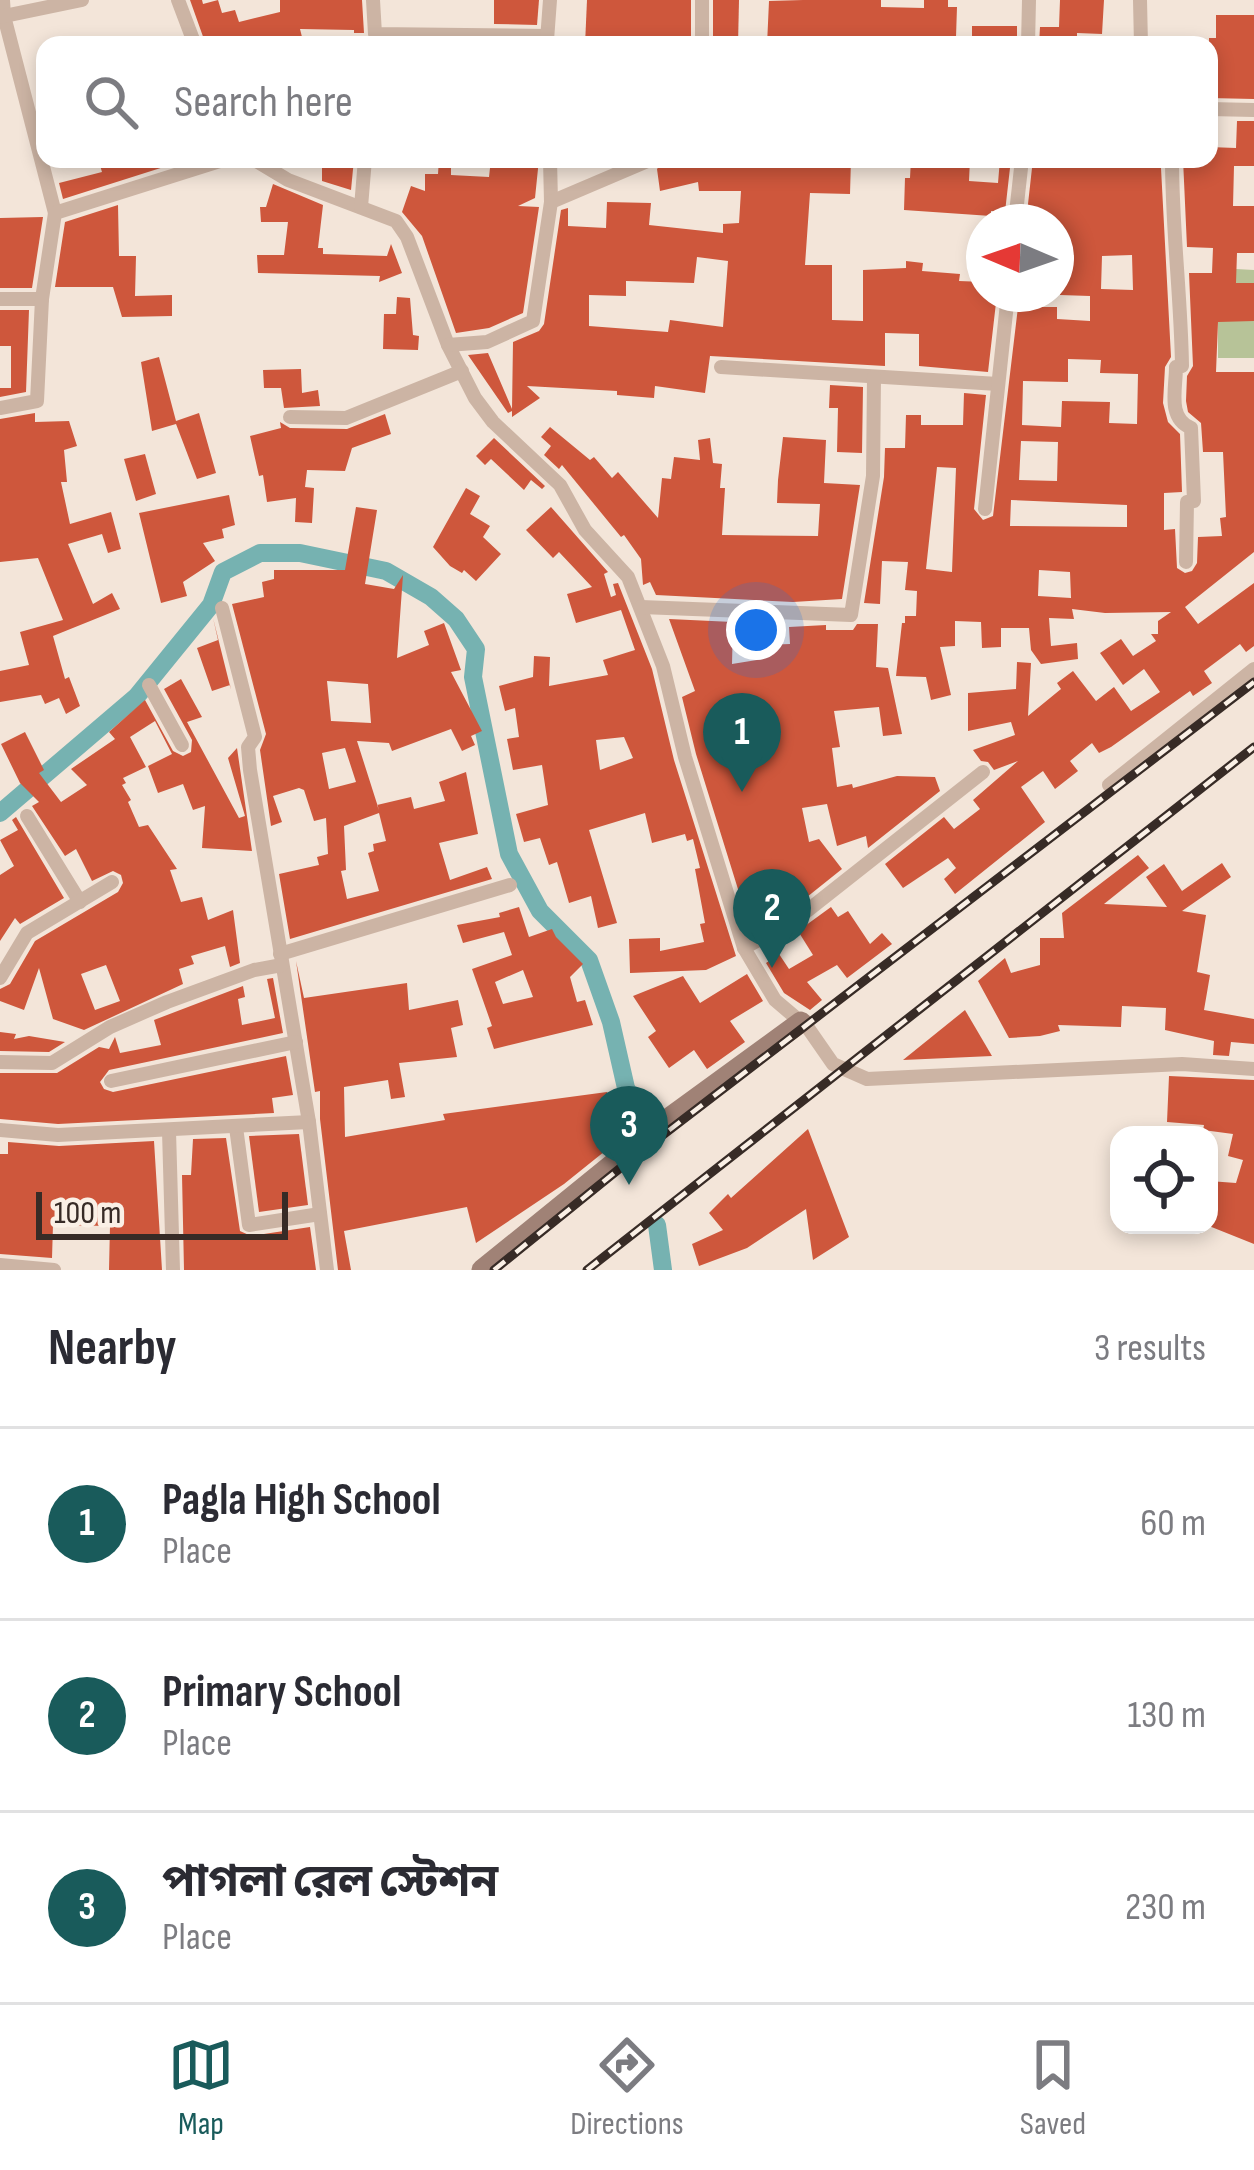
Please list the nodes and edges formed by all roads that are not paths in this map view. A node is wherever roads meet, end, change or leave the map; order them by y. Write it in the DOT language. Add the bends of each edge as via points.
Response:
graph roads {
  1 [pos="82,0"];
  2 [pos="178,0"];
  3 [pos="373,0"];
  4 [pos="550,0"];
  5 [pos="702,0"];
  6 [pos="1029,0"];
  7 [pos="1140,0"];
  8 [pos="2,11"];
  9 [pos="192,36"];
  10 [pos="374,36"];
  11 [pos="548,36"];
  12 [pos="702,36"];
  13 [pos="1028,36"];
  14 [pos="1141,36"];
  15 [pos="1218,109"];
  16 [pos="1254,110"];
  17 [pos="36,140"];
  18 [pos="43,168"];
  19 [pos="197,168"];
  20 [pos="267,168"];
  21 [pos="364,168"];
  22 [pos="550,168"];
  23 [pos="631,168"];
  24 [pos="1021,168"];
  25 [pos="1172,168"];
  26 [pos="551,202"];
  27 [pos="1018,204"];
  28 [pos="362,207"];
  29 [pos="55,212"];
  30 [pos="0,299"];
  31 [pos="42,299"];
  32 [pos="1006,312"];
  33 [pos="448,345"];
  34 [pos="721,368"];
  35 [pos="462,371"];
  36 [pos="874,377"];
  37 [pos="998,384"];
  38 [pos="0,408"];
  39 [pos="290,417"];
  40 [pos="985,509"];
  41 [pos="1186,562"];
  42 [pos="641,607"];
  43 [pos="222,608"];
  44 [pos="1254,668"];
  45 [pos="149,685"];
  46 [pos="182,745"];
  47 [pos="983,772"];
  48 [pos="1109,785"];
  49 [pos="28,816"];
  50 [pos="112,882"];
  51 [pos="510,885"];
  52 [pos="80,902"];
  53 [pos="743,948"];
  54 [pos="281,959"];
  55 [pos="0,977"];
  56 [pos="801,1022"];
  57 [pos="296,1042"];
  58 [pos="0,1062"];
  59 [pos="1254,1069"];
  60 [pos="111,1081"];
  61 [pos="310,1122"];
  62 [pos="236,1127"];
  63 [pos="0,1130"];
  64 [pos="169,1131"];
  65 [pos="320,1214"];
  66 [pos="0,1265"];
  67 [pos="54,1270"];
  68 [pos="173,1270"];
  69 [pos="327,1270"];
  70 [pos="482,1270"];
  1 -- 8 [label="street"];
  2 -- 9 [label="street"];
  3 -- 10 [label="street"];
  4 -- 11 [label="street"];
  5 -- 12 [label="street"];
  6 -- 13 [label="street"];
  7 -- 14 [label="street"];
  8 -- 17 [label="street"];
  15 -- 16 [label="street"];
  18 -- 29 [label="street"];
  19 -- 29 [label="street"];
  20 -- 28 [label="street"];
  21 -- 28 [label="street"];
  22 -- 26 [label="street"];
  23 -- 26 [label="street"];
  24 -- 27 [label="street"];
  25 -- 41 [label="street" via="1182,366 1175,415 1191,428 1194,468"];
  26 -- 33 [label="street" via="533,321 487,341"];
  28 -- 33 [label="street" via="396,220 407,237"];
  29 -- 31 [label="street"];
  30 -- 31 [label="street"];
  31 -- 38 [label="street" via="37,401"];
  32 -- 37 [label="street"];
  33 -- 35 [label="street"];
  34 -- 36 [label="street"];
  35 -- 39 [label="street" via="346,418"];
  35 -- 42 [label="street" via="493,422 560,485"];
  36 -- 37 [label="street"];
  36 -- 42 [label="street" via="873,476 851,615"];
  37 -- 40 [label="street"];
  42 -- 53 [label="street"];
  43 -- 54 [label="street" via="255,737 250,770"];
  44 -- 48 [label="street"];
  45 -- 46 [label="street"];
  47 -- 53 [label="street" via="798,918"];
  49 -- 52 [label="street"];
  50 -- 52 [label="street"];
  51 -- 54 [label="street"];
  52 -- 55 [label="street" via="27,933"];
  53 -- 56 [label="street" via="775,1000"];
  54 -- 57 [label="street"];
  54 -- 58 [label="street" via="110,1027 52,1063"];
  56 -- 59 [label="street" via="832,1064 867,1079 1182,1064"];
  56 -- 70 [label="street"];
  57 -- 60 [label="street"];
  57 -- 61 [label="street"];
  61 -- 62 [label="street"];
  61 -- 65 [label="street"];
  62 -- 64 [label="street"];
  62 -- 65 [label="street" via="249,1225"];
  63 -- 64 [label="street"];
  64 -- 68 [label="street"];
  65 -- 69 [label="street"];
  66 -- 67 [label="street"];
}
